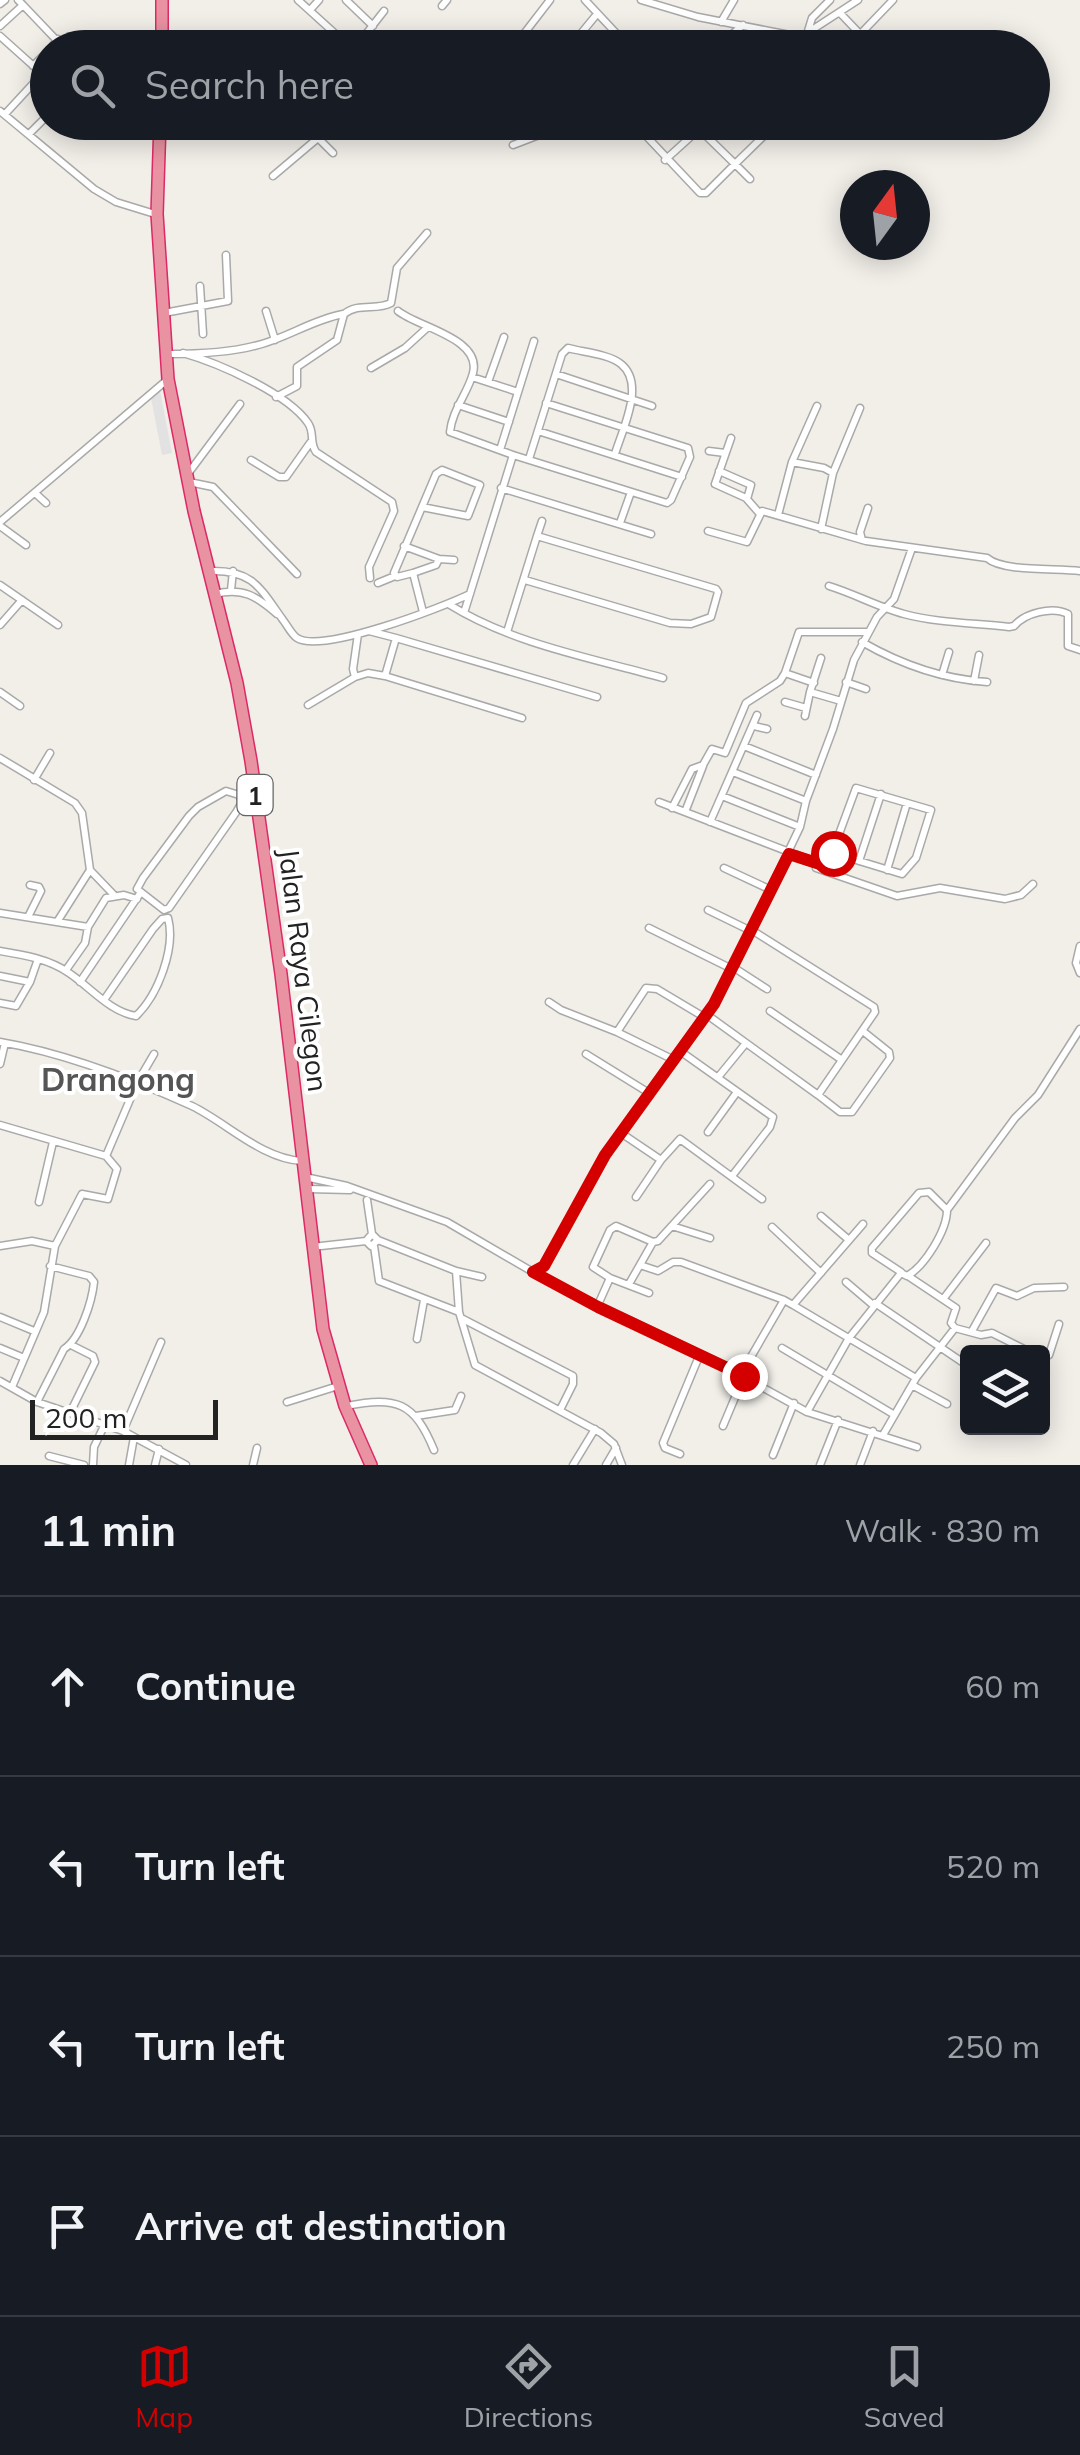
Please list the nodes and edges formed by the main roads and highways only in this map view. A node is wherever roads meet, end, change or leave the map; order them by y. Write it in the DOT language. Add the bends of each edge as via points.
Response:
graph roads {
  1 [pos="162,0"];
  2 [pos="162,30"];
  3 [pos="159,140"];
  4 [pos="371,1465"];
  1 -- 2 [label="highway"];
  3 -- 4 [label="highway, Jalan Raya Cilegon / 1" via="157,214 168,379 237,684 281,974 323,1329"];
}
